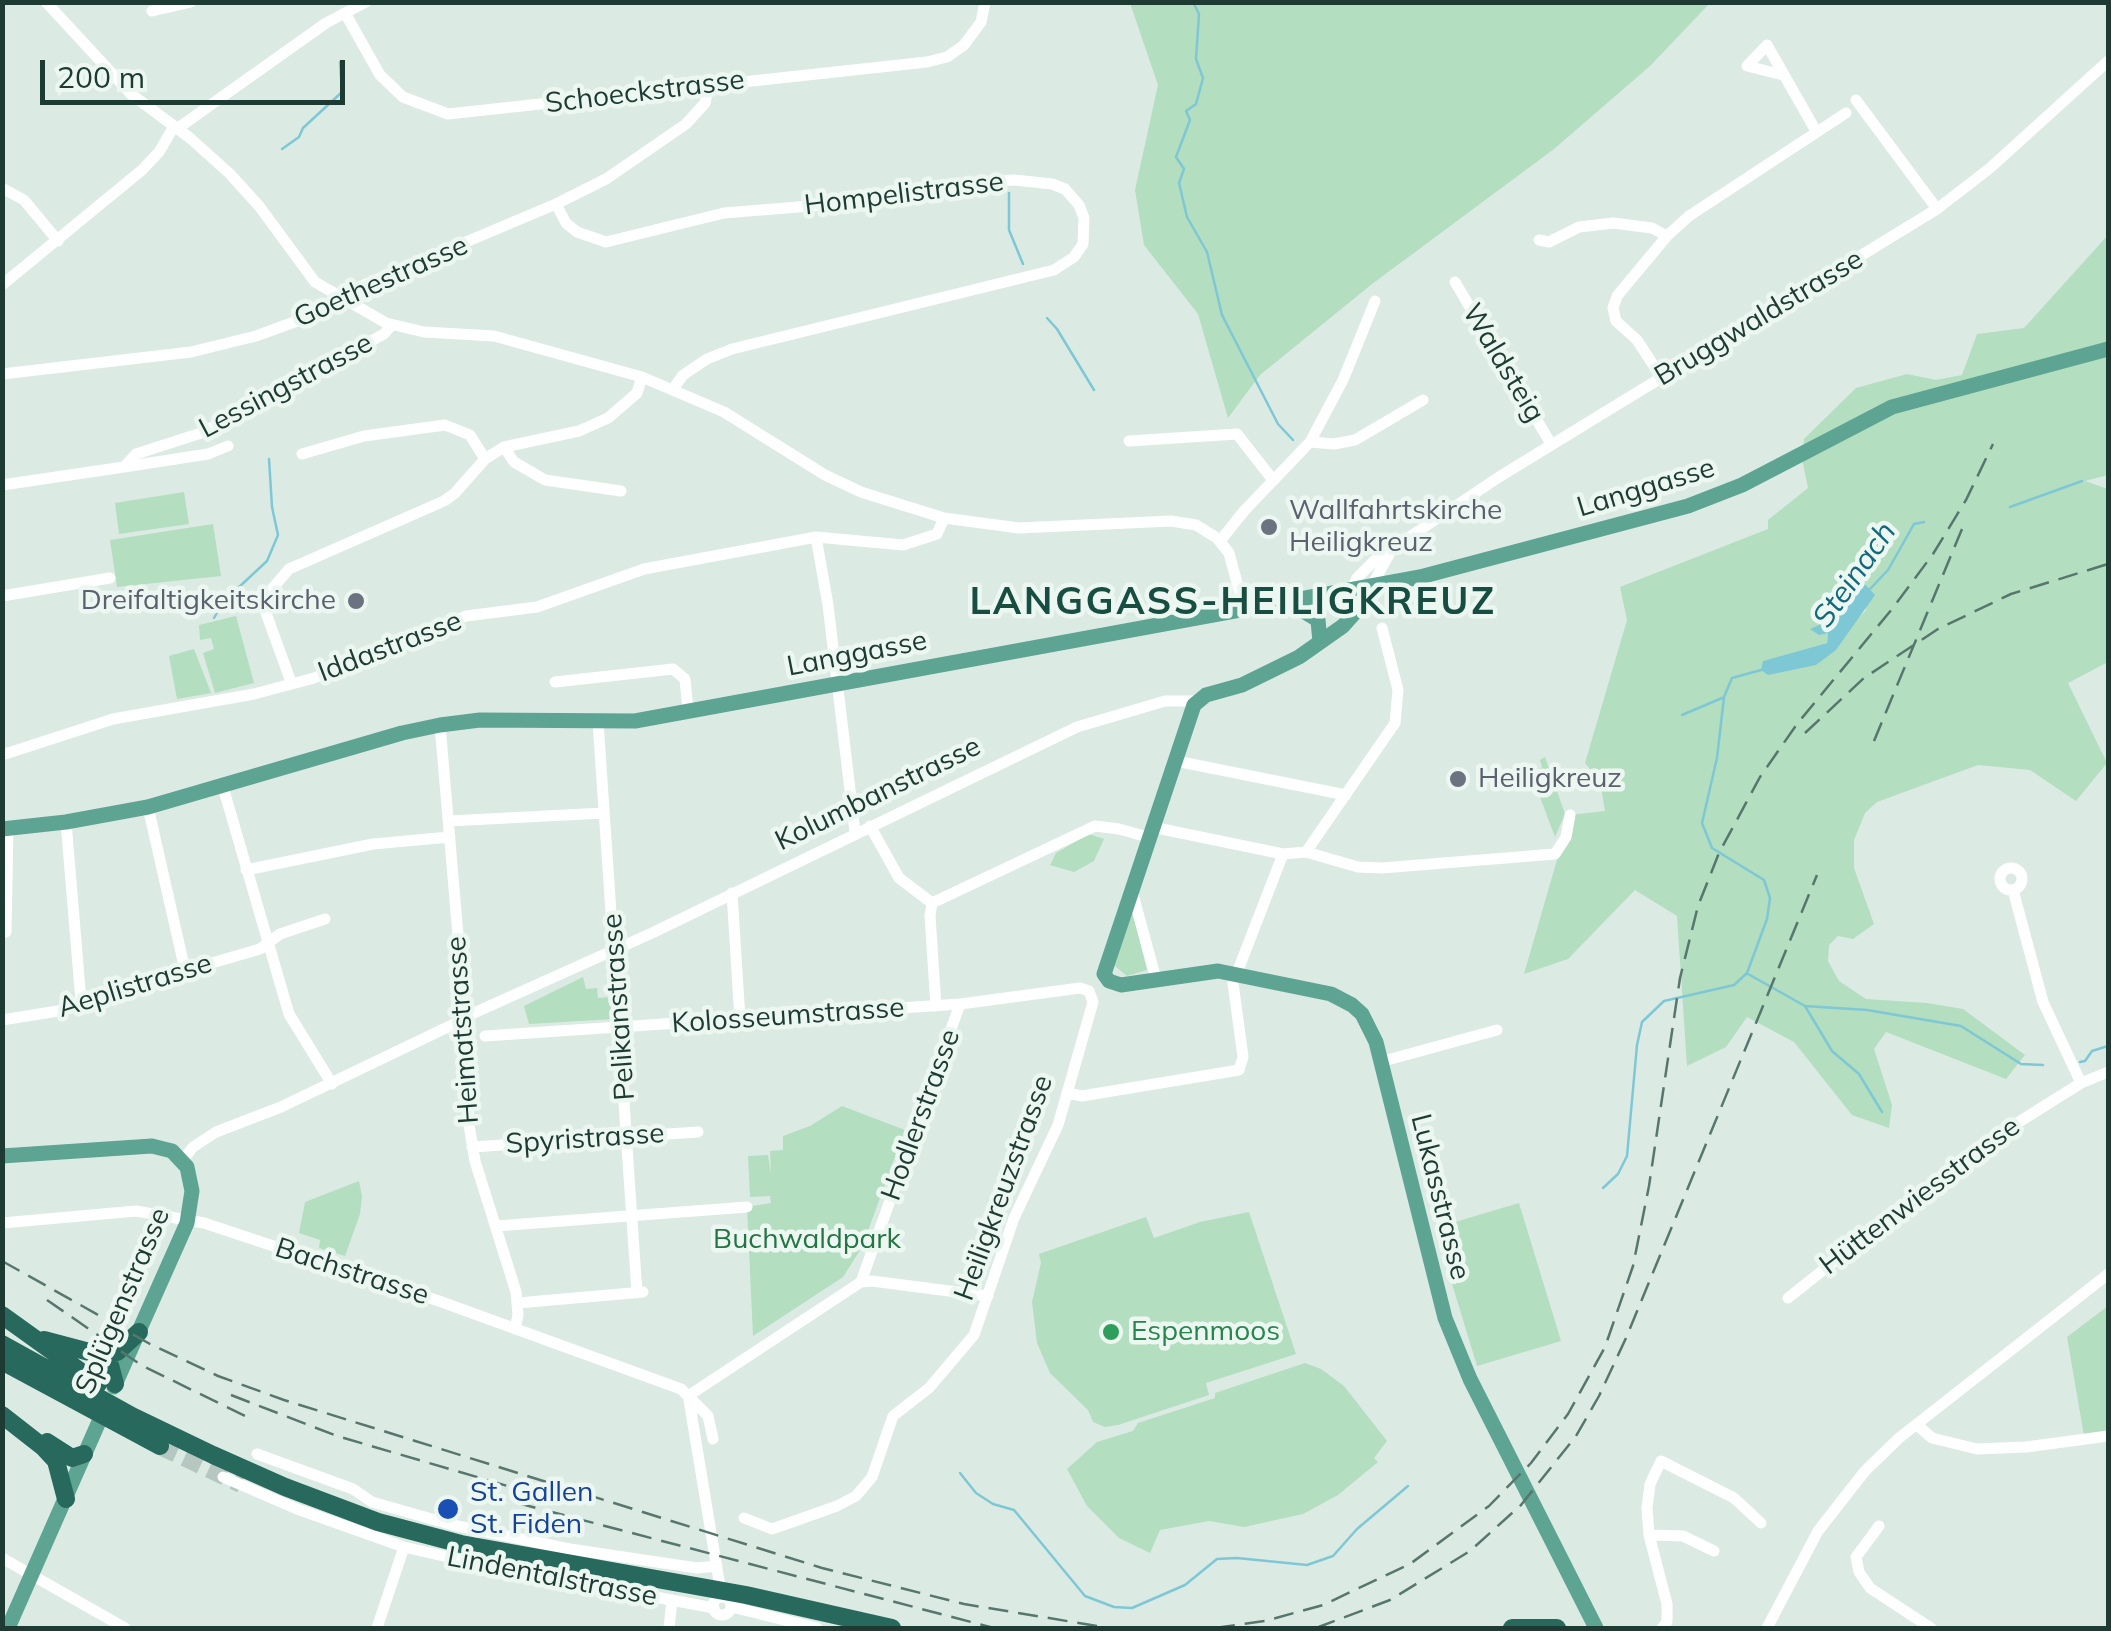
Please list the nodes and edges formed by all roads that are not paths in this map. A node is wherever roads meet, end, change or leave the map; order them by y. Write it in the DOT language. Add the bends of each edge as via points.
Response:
graph roads {
  1 [pos="46,2"];
  2 [pos="191,2"];
  3 [pos="985,2"];
  4 [pos="355,7"];
  5 [pos="152,11"];
  6 [pos="2108,61"];
  7 [pos="1783,75"];
  8 [pos="709,84"];
  9 [pos="1856,100"];
  10 [pos="1846,113"];
  11 [pos="172,128"];
  12 [pos="1816,132"];
  13 [pos="2,188"];
  14 [pos="556,204"];
  15 [pos="1938,208"];
  16 [pos="1667,236"];
  17 [pos="1539,240"];
  18 [pos="58,241"];
  19 [pos="1455,282"];
  20 [pos="2,285"];
  21 [pos="340,298"];
  22 [pos="1375,302"];
  23 [pos="391,326"];
  24 [pos="2108,349"];
  25 [pos="2,374"];
  26 [pos="642,377"];
  27 [pos="1661,378"];
  28 [pos="673,389"];
  29 [pos="1423,400"];
  30 [pos="1129,441"];
  31 [pos="1310,442"];
  32 [pos="1550,444"];
  33 [pos="228,446"];
  34 [pos="504,447"];
  35 [pos="302,454"];
  36 [pos="485,459"];
  37 [pos="124,467"];
  38 [pos="1273,480"];
  39 [pos="2,485"];
  40 [pos="621,492"];
  41 [pos="944,518"];
  42 [pos="816,537"];
  43 [pos="1220,541"];
  44 [pos="1391,550"];
  45 [pos="110,578"];
  46 [pos="1371,586"];
  47 [pos="1352,589"];
  48 [pos="2,596"];
  49 [pos="1287,601"];
  50 [pos="1244,609"];
  51 [pos="1382,628"];
  52 [pos="1325,638"];
  53 [pos="291,682"];
  54 [pos="556,682"];
  55 [pos="837,684"];
  56 [pos="1198,700"];
  57 [pos="688,710"];
  58 [pos="598,722"];
  59 [pos="440,725"];
  60 [pos="2,755"];
  61 [pos="1176,760"];
  62 [pos="223,787"];
  63 [pos="1346,795"];
  64 [pos="148,807"];
  65 [pos="604,813"];
  66 [pos="1570,814"];
  67 [pos="448,821"];
  68 [pos="66,822"];
  69 [pos="870,826"];
  70 [pos="5,828"];
  71 [pos="855,832"];
  72 [pos="1150,832"];
  73 [pos="450,837"];
  74 [pos="1306,852"];
  75 [pos="1283,854"];
  76 [pos="246,870"];
  77 [pos="1131,888"];
  78 [pos="2013,890"];
  79 [pos="732,893"];
  80 [pos="932,903"];
  81 [pos="325,919"];
  82 [pos="2,933"];
  83 [pos="267,946"];
  84 [pos="614,950"];
  85 [pos="185,970"];
  86 [pos="1235,974"];
  87 [pos="1106,978"];
  88 [pos="1156,979"];
  89 [pos="1089,992"];
  90 [pos="80,1001"];
  91 [pos="960,1004"];
  92 [pos="936,1006"];
  93 [pos="2,1020"];
  94 [pos="460,1020"];
  95 [pos="740,1020"];
  96 [pos="621,1028"];
  97 [pos="1498,1030"];
  98 [pos="485,1036"];
  99 [pos="1380,1062"];
  100 [pos="2108,1072"];
  101 [pos="2081,1083"];
  102 [pos="332,1084"];
  103 [pos="1067,1094"];
  104 [pos="698,1132"];
  105 [pos="629,1136"];
  106 [pos="472,1147"];
  107 [pos="2,1156"];
  108 [pos="182,1160"];
  109 [pos="747,1208"];
  110 [pos="632,1215"];
  111 [pos="2,1223"];
  112 [pos="496,1226"];
  113 [pos="2108,1274"];
  114 [pos="861,1282"];
  115 [pos="988,1296"];
  116 [pos="1788,1298"];
  117 [pos="518,1303"];
  118 [pos="2,1319"];
  119 [pos="515,1328"];
  120 [pos="139,1332"];
  121 [pos="2,1344"];
  122 [pos="97,1354"];
  123 [pos="2,1361"];
  124 [pos="115,1384"];
  125 [pos="688,1396"];
  126 [pos="2,1412"];
  127 [pos="1916,1425"];
  128 [pos="2108,1436"];
  129 [pos="714,1439"];
  130 [pos="160,1446"];
  131 [pos="256,1454"];
  132 [pos="212,1455"];
  133 [pos="76,1459"];
  134 [pos="224,1478"];
  135 [pos="66,1499"];
  136 [pos="744,1518"];
  137 [pos="1761,1523"];
  138 [pos="1879,1526"];
  139 [pos="1649,1535"];
  140 [pos="404,1547"];
  141 [pos="1714,1552"];
  142 [pos="2,1558"];
  143 [pos="717,1566"];
  144 [pos="33,1575"];
  145 [pos="672,1600"];
  146 [pos="723,1604"];
  147 [pos="8,1628"];
  148 [pos="125,1628"];
  149 [pos="377,1628"];
  150 [pos="669,1628"];
  151 [pos="724,1628"];
  152 [pos="818,1628"];
  153 [pos="892,1628"];
  154 [pos="1512,1628"];
  155 [pos="1556,1628"];
  156 [pos="1596,1628"];
  157 [pos="1662,1628"];
  158 [pos="1767,1628"];
  159 [pos="1932,1628"];
  1 -- 11 [label="street"];
  2 -- 5 [label="street"];
  3 -- 8 [label="street, Schoeckstrasse" via="980,22 947,58"];
  4 -- 8 [label="street, Schoeckstrasse" via="380,75 402,97 448,114"];
  4 -- 11 [label="street"];
  6 -- 15 [label="street, Bruggwaldstrasse"];
  7 -- 12 [label="street"];
  8 -- 14 [label="street, Goethestrasse" via="705,103 686,124"];
  9 -- 15 [label="street"];
  10 -- 12 [label="street"];
  11 -- 18 [label="street" via="142,170"];
  11 -- 21 [label="street" via="230,175 305,271"];
  12 -- 16 [label="street"];
  13 -- 18 [label="street" via="24,200"];
  14 -- 21 [label="street, Goethestrasse"];
  14 -- 28 [label="street, Hompelistrasse" via="577,232 606,242 724,213 848,203 978,182 1052,184 1079,204 1083,244 1054,270 732,348 689,371"];
  15 -- 27 [label="street, Bruggwaldstrasse"];
  16 -- 17 [label="street" via="1613,223"];
  16 -- 27 [label="street" via="1614,308 1616,321"];
  18 -- 20 [label="street"];
  19 -- 32 [label="street, Waldsteig"];
  21 -- 23 [label="street"];
  21 -- 25 [label="street, Goethestrasse" via="256,336 191,352"];
  22 -- 31 [label="street"];
  23 -- 26 [label="street" via="494,336"];
  23 -- 37 [label="street, Lessingstrasse" via="244,411 136,454"];
  24 -- 46 [label="main road, Langgasse" via="1892,407 1688,506"];
  26 -- 28 [label="street"];
  26 -- 34 [label="street" via="637,394 608,418 579,432"];
  27 -- 32 [label="street, Bruggwaldstrasse"];
  28 -- 41 [label="street" via="851,488"];
  29 -- 31 [label="street" via="1355,440"];
  30 -- 38 [label="street" via="1238,434"];
  31 -- 38 [label="street"];
  32 -- 44 [label="street, Bruggwaldstrasse"];
  33 -- 37 [label="street, Lessingstrasse"];
  34 -- 36 [label="street"];
  34 -- 40 [label="street" via="514,462 545,480"];
  35 -- 36 [label="street" via="364,436 445,425 470,435"];
  36 -- 53 [label="street" via="444,501 281,577 266,613"];
  37 -- 39 [label="street, Lessingstrasse"];
  38 -- 43 [label="street"];
  41 -- 42 [label="street, Iddastrasse" via="937,534 903,545"];
  41 -- 43 [label="street" via="1019,528 1181,521"];
  42 -- 53 [label="street, Iddastrasse" via="644,569 536,607 466,616"];
  42 -- 55 [label="street"];
  43 -- 50 [label="street" via="1233,561"];
  44 -- 46 [label="street, Bruggwaldstrasse"];
  44 -- 47 [label="street, Bruggwaldstrasse" via="1363,570"];
  45 -- 48 [label="street"];
  46 -- 47 [label="main road, Langgasse"];
  46 -- 52 [label="main road, Kolumbanstrasse" via="1362,606"];
  47 -- 49 [label="main road, Langgasse"];
  47 -- 52 [label="main road" via="1349,605"];
  49 -- 50 [label="main road, Langgasse"];
  49 -- 52 [label="main road" via="1318,620"];
  50 -- 55 [label="main road, Langgasse"];
  51 -- 63 [label="street" via="1398,690 1397,715"];
  52 -- 56 [label="main road, Kolumbanstrasse" via="1274,671"];
  53 -- 60 [label="street, Iddastrasse" via="113,719"];
  54 -- 57 [label="street" via="672,670 685,680"];
  55 -- 57 [label="main road, Langgasse"];
  55 -- 71 [label="street"];
  56 -- 61 [label="main road"];
  56 -- 69 [label="street, Kolumbanstrasse" via="1165,701 1077,727"];
  57 -- 58 [label="main road, Langgasse"];
  58 -- 59 [label="main road, Langgasse"];
  58 -- 65 [label="street, Pelikanstrasse"];
  59 -- 62 [label="main road, Langgasse"];
  59 -- 67 [label="street, Heimatstrasse"];
  61 -- 63 [label="street"];
  61 -- 72 [label="main road"];
  62 -- 64 [label="main road, Langgasse"];
  62 -- 76 [label="street"];
  63 -- 74 [label="street"];
  64 -- 68 [label="main road, Langgasse"];
  64 -- 85 [label="street"];
  65 -- 67 [label="street"];
  65 -- 84 [label="street, Pelikanstrasse"];
  66 -- 74 [label="street" via="1555,854 1382,868"];
  67 -- 73 [label="street, Heimatstrasse"];
  68 -- 70 [label="main road, Langgasse"];
  68 -- 90 [label="street"];
  69 -- 71 [label="street, Kolumbanstrasse"];
  69 -- 80 [label="street" via="899,878"];
  70 -- 82 [label="street"];
  71 -- 79 [label="street, Kolumbanstrasse"];
  72 -- 75 [label="street"];
  72 -- 77 [label="main road"];
  72 -- 80 [label="street" via="1095,826"];
  73 -- 76 [label="street" via="373,844"];
  73 -- 94 [label="street, Heimatstrasse"];
  74 -- 75 [label="street"];
  75 -- 86 [label="street"];
  76 -- 83 [label="street"];
  77 -- 87 [label="main road"];
  77 -- 88 [label="street"];
  78 -- 101 [label="street" via="2043,1002"];
  79 -- 84 [label="street, Kolumbanstrasse"];
  79 -- 95 [label="street"];
  80 -- 92 [label="street"];
  81 -- 83 [label="street, Aeplistrasse" via="280,934"];
  83 -- 85 [label="street, Aeplistrasse"];
  83 -- 102 [label="street" via="289,1014"];
  84 -- 94 [label="street, Kolumbanstrasse"];
  84 -- 96 [label="street, Pelikanstrasse"];
  85 -- 90 [label="street, Aeplistrasse"];
  86 -- 88 [label="main road, Lukasstrasse"];
  86 -- 99 [label="main road, Lukasstrasse" via="1352,1004 1370,1029"];
  86 -- 103 [label="street" via="1241,1068"];
  87 -- 88 [label="main road, Lukasstrasse" via="1121,985"];
  87 -- 89 [label="street"];
  89 -- 91 [label="street, Kolosseumstrasse"];
  89 -- 103 [label="street, Heiligkreuzstrasse" via="1093,1002"];
  90 -- 93 [label="street, Aeplistrasse"];
  91 -- 92 [label="street, Kolosseumstrasse"];
  91 -- 114 [label="street, Hodlerstrasse"];
  92 -- 95 [label="street, Kolosseumstrasse"];
  94 -- 102 [label="street, Kolumbanstrasse"];
  94 -- 106 [label="street, Heimatstrasse"];
  95 -- 96 [label="street, Kolosseumstrasse"];
  96 -- 98 [label="street, Kolosseumstrasse"];
  96 -- 105 [label="street, Pelikanstrasse"];
  97 -- 99 [label="street"];
  99 -- 156 [label="main road, Lukasstrasse" via="1445,1318"];
  100 -- 101 [label="street, Hüttenwiesstrasse"];
  101 -- 116 [label="street, Hüttenwiesstrasse" via="1976,1149"];
  102 -- 108 [label="street, Kolumbanstrasse" via="216,1132"];
  103 -- 115 [label="street, Heiligkreuzstrasse"];
  104 -- 105 [label="street, Spyristrasse"];
  105 -- 106 [label="street, Spyristrasse"];
  105 -- 110 [label="street, Pelikanstrasse"];
  106 -- 112 [label="street, Heimatstrasse"];
  107 -- 108 [label="main road" via="152,1146"];
  108 -- 120 [label="main road, Splügenstrasse" via="192,1184 187,1224"];
  109 -- 110 [label="street"];
  110 -- 112 [label="street"];
  110 -- 117 [label="street, Pelikanstrasse" via="640,1293"];
  111 -- 119 [label="street, Bachstrasse" via="136,1211 188,1218"];
  112 -- 117 [label="street, Heimatstrasse"];
  113 -- 127 [label="street"];
  114 -- 115 [label="street"];
  114 -- 125 [label="street"];
  115 -- 136 [label="street, Heiligkreuzstrasse" via="980,1325 954,1361 893,1416 872,1477 856,1496 772,1529"];
  117 -- 119 [label="street, Heimatstrasse"];
  118 -- 122 [label="highway"];
  118 -- 132 [label="highway"];
  119 -- 125 [label="street, Bachstrasse"];
  120 -- 122 [label="highway" via="117,1352"];
  120 -- 124 [label="main road, Splügenstrasse"];
  121 -- 132 [label="highway"];
  122 -- 124 [label="highway" via="110,1365"];
  123 -- 130 [label="highway"];
  124 -- 133 [label="main road, Splügenstrasse"];
  125 -- 129 [label="street" via="708,1416"];
  125 -- 143 [label="street"];
  126 -- 133 [label="highway"];
  126 -- 135 [label="highway" via="56,1461"];
  127 -- 128 [label="street" via="1932,1438 1977,1450"];
  127 -- 158 [label="street" via="1832,1511"];
  131 -- 143 [label="street" via="401,1511 570,1548"];
  132 -- 153 [label="highway" via="433,1537"];
  133 -- 135 [label="main road, Splügenstrasse"];
  134 -- 140 [label="street, Lindentalstrasse"];
  135 -- 144 [label="main road, Splügenstrasse"];
  137 -- 139 [label="street" via="1734,1498 1661,1461 1649,1489"];
  138 -- 159 [label="street" via="1856,1557 1858,1572 1870,1588"];
  139 -- 141 [label="street" via="1683,1536"];
  139 -- 157 [label="street" via="1666,1604"];
  140 -- 145 [label="street, Lindentalstrasse"];
  140 -- 149 [label="street"];
  142 -- 144 [label="street"];
  143 -- 146 [label="street"];
  144 -- 147 [label="main road, Splügenstrasse"];
  144 -- 148 [label="street"];
  145 -- 146 [label="street, Lindentalstrasse"];
  145 -- 150 [label="street"];
  146 -- 151 [label="street"];
  146 -- 152 [label="street, Lindentalstrasse"];
  154 -- 155 [label="highway"];
}
